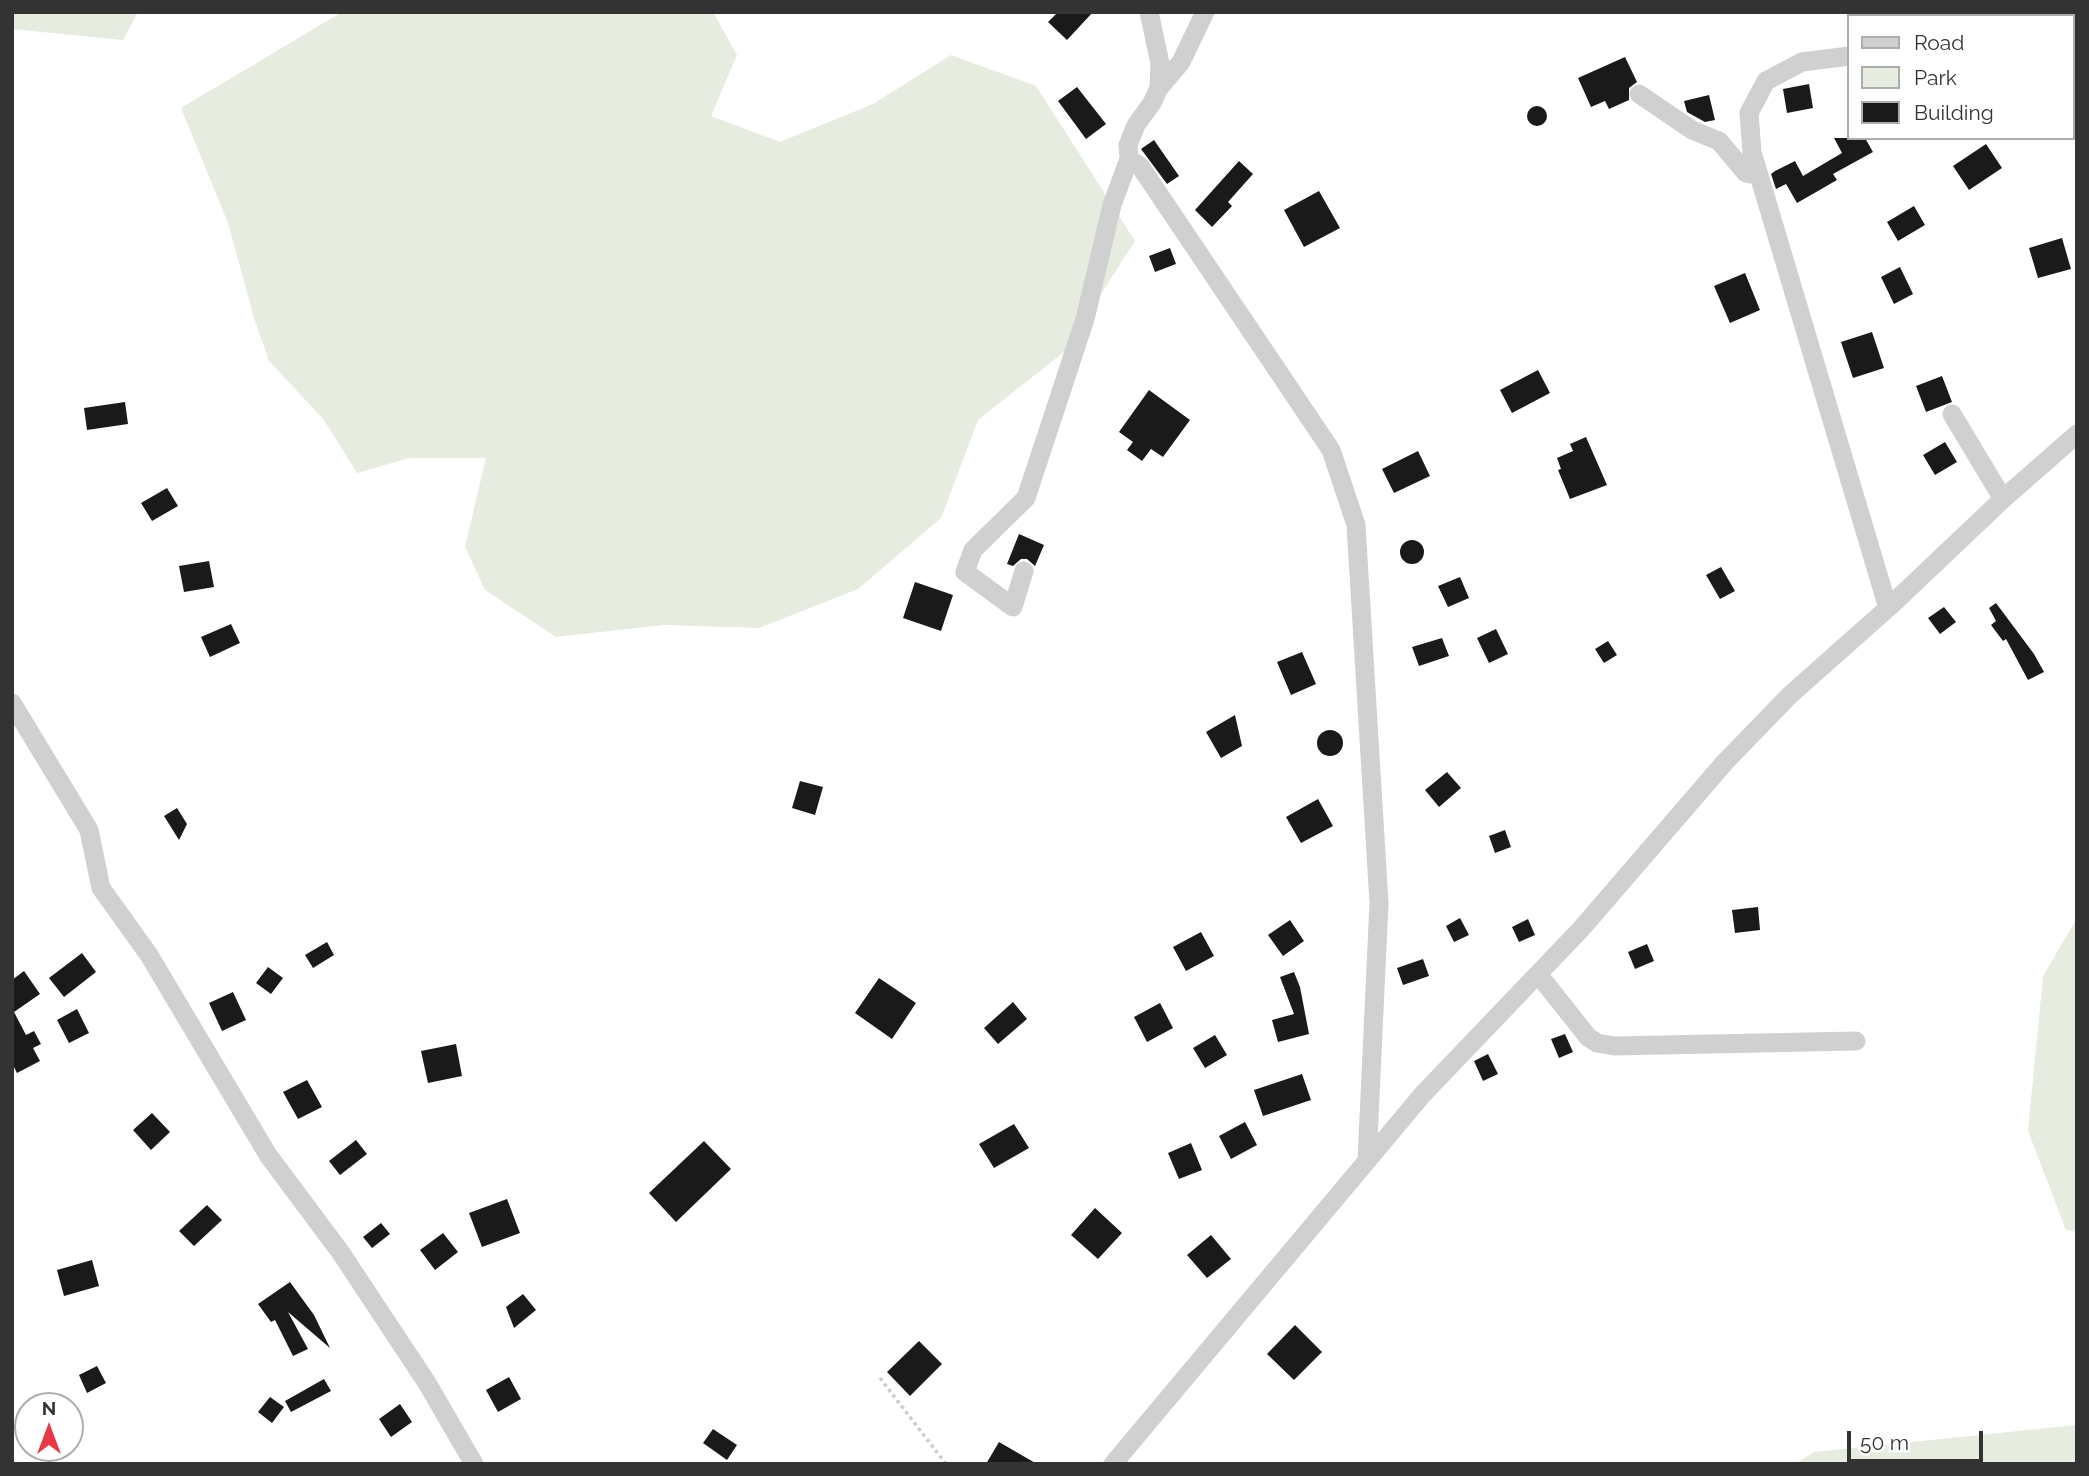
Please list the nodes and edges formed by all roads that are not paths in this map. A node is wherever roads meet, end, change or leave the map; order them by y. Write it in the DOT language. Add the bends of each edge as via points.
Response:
graph roads {
  1 [pos="1149,12"];
  2 [pos="1205,12"];
  3 [pos="1848,56"];
  4 [pos="1159,88"];
  5 [pos="1639,94"];
  6 [pos="1129,159"];
  7 [pos="1759,175"];
  8 [pos="1952,414"];
  9 [pos="2077,434"];
  10 [pos="2003,499"];
  11 [pos="1024,571"];
  12 [pos="1888,608"];
  13 [pos="12,703"];
  14 [pos="1538,974"];
  15 [pos="1856,1041"];
  16 [pos="1367,1161"];
  17 [pos="474,1464"];
  18 [pos="1113,1464"];
  1 -- 4 [label="street" via="1160,63"];
  2 -- 4 [label="street" via="1181,62"];
  3 -- 7 [label="street" via="1802,62 1766,81 1749,113"];
  4 -- 6 [label="street" via="1136,125 1128,145"];
  5 -- 7 [label="street" via="1692,130 1719,141 1746,173"];
  6 -- 11 [label="street" via="1112,205 1085,319 1026,498 973,550 965,572 1013,607"];
  6 -- 16 [label="street" via="1140,166 1331,450 1356,525 1379,903"];
  7 -- 12 [label="street"];
  8 -- 10 [label="street"];
  9 -- 10 [label="street"];
  10 -- 12 [label="street"];
  12 -- 14 [label="street" via="1790,695 1735,752"];
  13 -- 17 [label="street" via="89,830 101,888 149,955 268,1155 341,1253 427,1382"];
  14 -- 15 [label="street" via="1597,1043"];
  14 -- 16 [label="street" via="1423,1094"];
  16 -- 18 [label="street"];
}
